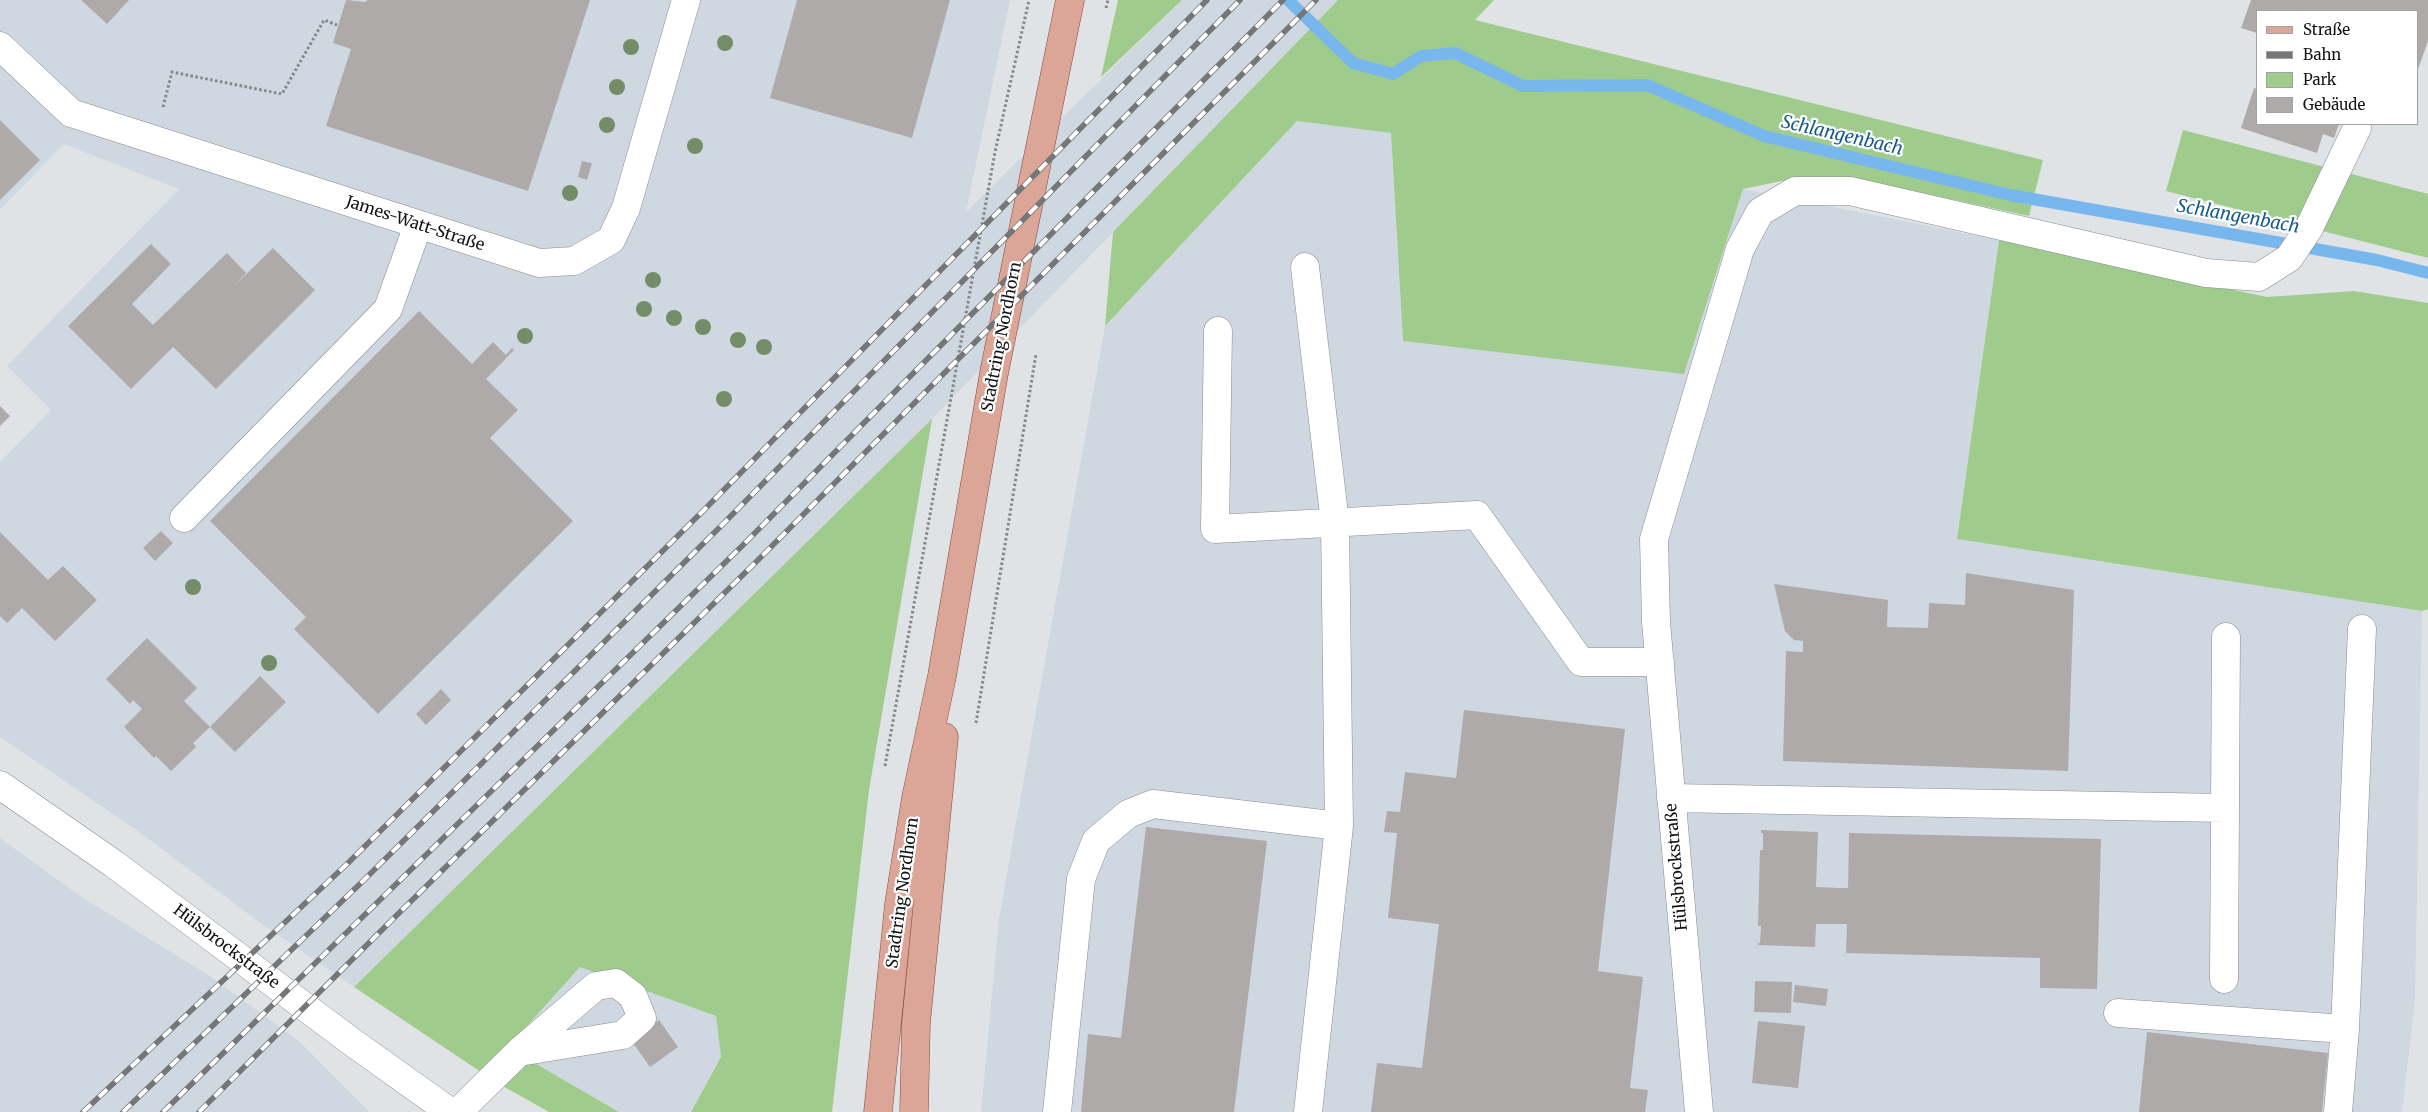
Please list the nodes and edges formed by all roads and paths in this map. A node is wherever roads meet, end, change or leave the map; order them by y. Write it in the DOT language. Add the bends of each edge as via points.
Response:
graph roads {
  1 [pos="686,0"];
  2 [pos="1070,0"];
  3 [pos="1108,0"];
  4 [pos="1106,10"];
  5 [pos="337,25"];
  6 [pos="0,46"];
  7 [pos="2357,128"];
  8 [pos="155,140"];
  9 [pos="418,225"];
  10 [pos="1304,267"];
  11 [pos="1218,331"];
  12 [pos="1037,346"];
  13 [pos="184,518"];
  14 [pos="1335,523"];
  15 [pos="2362,629"];
  16 [pos="2226,637"];
  17 [pos="1660,662"];
  18 [pos="942,676"];
  19 [pos="975,728"];
  20 [pos="0,785"];
  21 [pos="1671,798"];
  22 [pos="2225,808"];
  23 [pos="1339,826"];
  24 [pos="2224,979"];
  25 [pos="2118,1013"];
  26 [pos="2345,1029"];
  27 [pos="519,1052"];
  28 [pos="450,1112"];
  29 [pos="458,1112"];
  30 [pos="878,1112"];
  31 [pos="914,1112"];
  32 [pos="1057,1112"];
  33 [pos="1308,1112"];
  34 [pos="1699,1112"];
  35 [pos="2338,1112"];
  1 -- 9 [label="street, James-Watt-Straße" via="626,208 611,240 574,261 539,264"];
  2 -- 18 [label="main road, Stadtring Nordhorn" via="994,373"];
  3 -- 4 [label="path"];
  5 -- 8 [label="path" via="324,20 282,94 172,72"];
  6 -- 8 [label="street, James-Watt-Straße" via="71,113"];
  7 -- 17 [label="street, Hülsbrockstraße" via="2309,228 2289,258 2259,277 2206,273 1850,191 1795,191 1760,212 1740,249 1654,538"];
  8 -- 9 [label="street, James-Watt-Straße"];
  9 -- 13 [label="street" via="388,308"];
  10 -- 14 [label="street"];
  11 -- 14 [label="street" via="1215,529"];
  12 -- 19 [label="path"];
  14 -- 17 [label="street" via="1478,515 1581,662"];
  14 -- 23 [label="street"];
  15 -- 26 [label="street"];
  16 -- 22 [label="street"];
  17 -- 21 [label="street, Hülsbrockstraße"];
  18 -- 30 [label="main road, Stadtring Nordhorn" via="916,798 899,904"];
  18 -- 31 [label="main road, Stadtring Nordhorn" via="944,730 916,1023"];
  20 -- 28 [label="street, Hülsbrockstraße" via="114,864"];
  21 -- 22 [label="street"];
  21 -- 34 [label="street, Hülsbrockstraße"];
  22 -- 24 [label="street"];
  23 -- 32 [label="street" via="1153,804 1128,814 1096,841 1081,878"];
  23 -- 33 [label="street"];
  25 -- 26 [label="street"];
  26 -- 35 [label="street"];
  27 -- 29 [label="street"];
}
